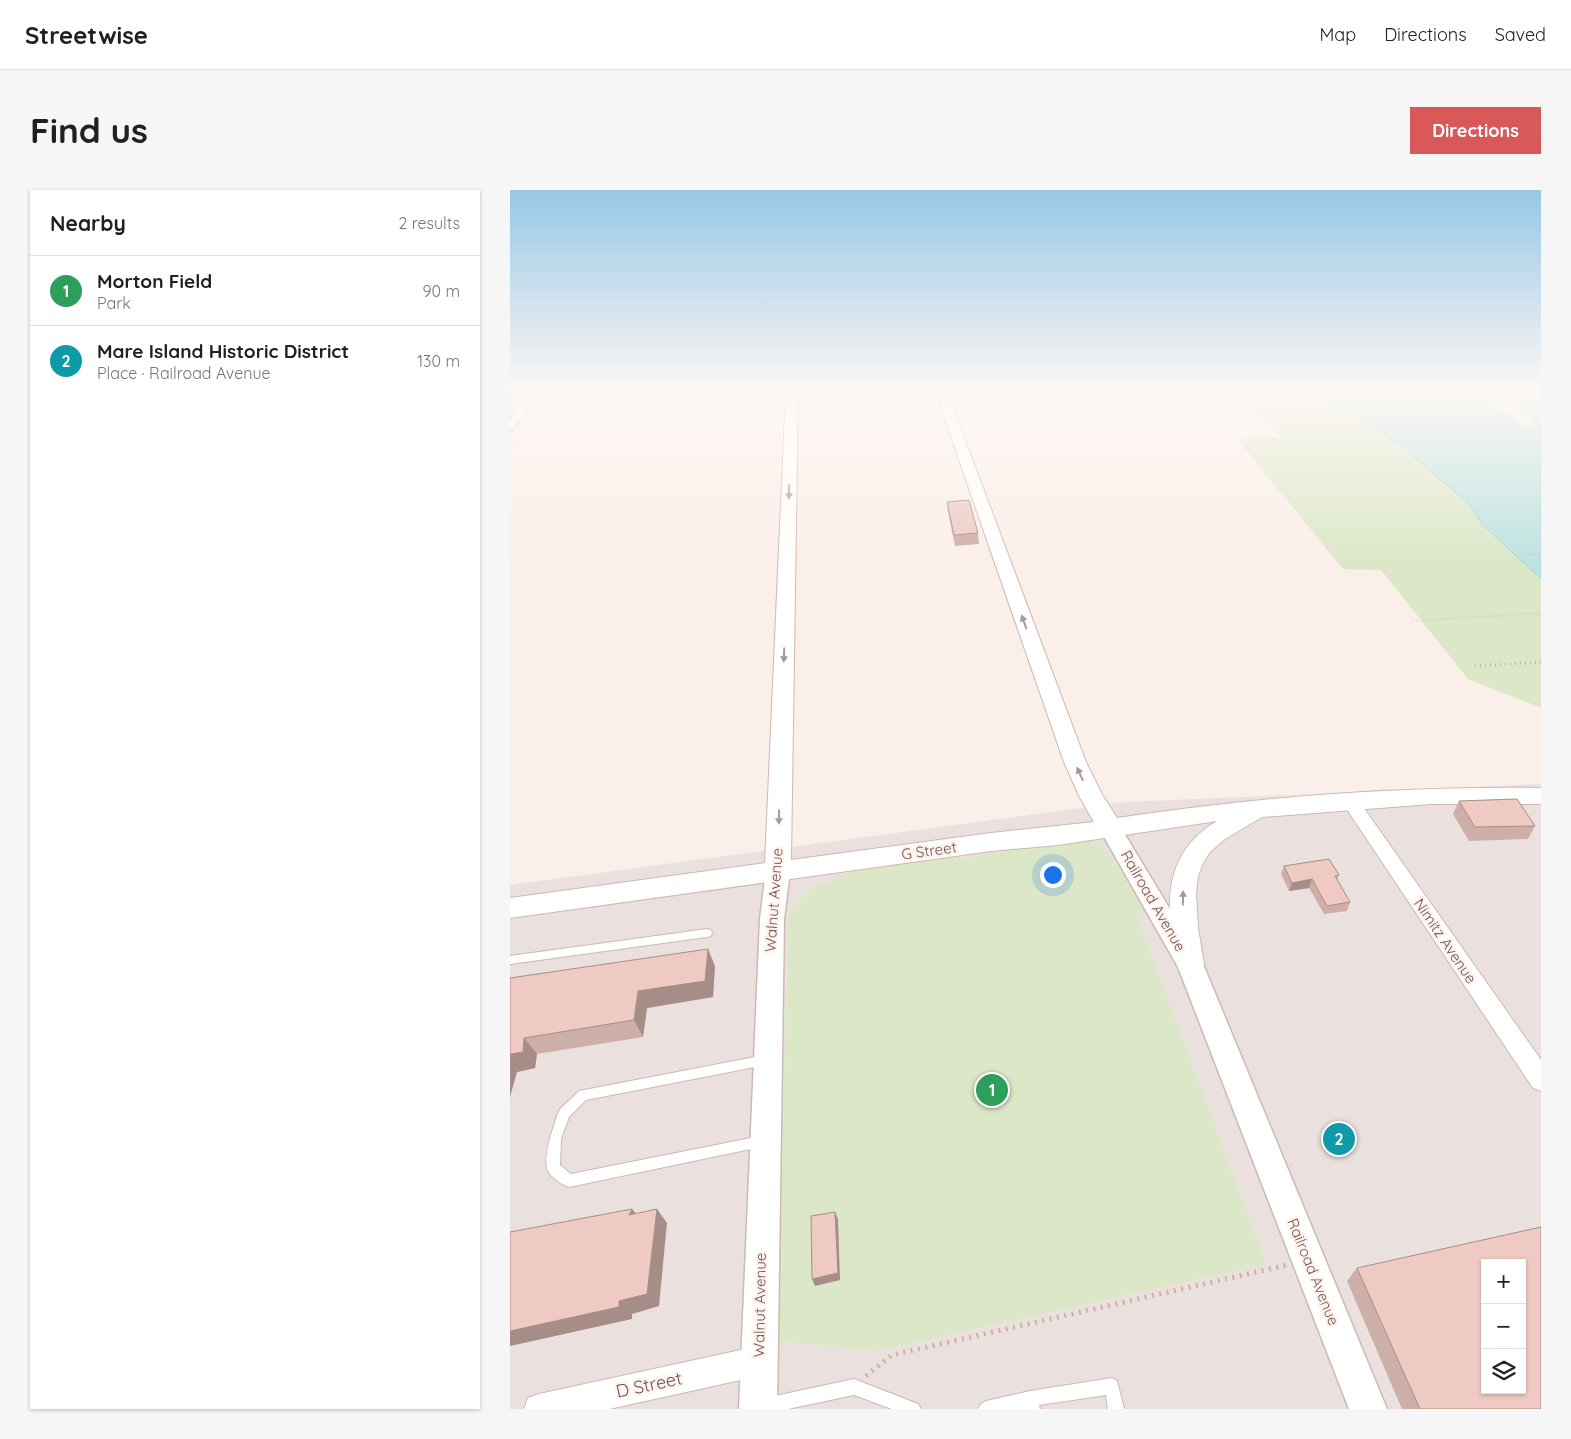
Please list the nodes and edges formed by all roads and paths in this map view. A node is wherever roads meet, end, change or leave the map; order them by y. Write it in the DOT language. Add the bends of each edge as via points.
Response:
graph roads {
  1 [pos="791,448"];
  2 [pos="962,448"];
  3 [pos="1541,554"];
  4 [pos="1528,555"];
  5 [pos="1541,612"];
  6 [pos="1413,621"];
  7 [pos="1541,662"];
  8 [pos="1475,666"];
  9 [pos="1536,791"];
  10 [pos="1091,796"];
  11 [pos="1350,801"];
  12 [pos="1258,809"];
  13 [pos="1209,813"];
  14 [pos="1110,828"];
  15 [pos="778,871"];
  16 [pos="510,908"];
  17 [pos="707,933"];
  18 [pos="510,960"];
  19 [pos="1190,964"];
  20 [pos="768,1060"];
  21 [pos="1541,1080"];
  22 [pos="764,1141"];
  23 [pos="1308,1260"];
  24 [pos="759,1361"];
  25 [pos="854,1386"];
  26 [pos="1031,1404"];
  27 [pos="758,1408"];
  28 [pos="539,1409"];
  29 [pos="913,1409"];
  30 [pos="986,1409"];
  31 [pos="1116,1409"];
  32 [pos="1368,1409"];
  1 -- 15 [label="main road, Walnut Avenue, one-way"];
  10 -- 2 [label="main road, Railroad Avenue, one-way" via="1075,762"];
  3 -- 4 [label="path"];
  5 -- 6 [label="path"];
  7 -- 8 [label="path"];
  9 -- 11 [label="main road, G Street"];
  10 -- 13 [label="main road" via="1131,813"];
  10 -- 14 [label="main road, Railroad Avenue"];
  11 -- 12 [label="main road, G Street"];
  11 -- 21 [label="street, Nimitz Avenue"];
  12 -- 13 [label="main road, G Street"];
  19 -- 12 [label="main road, one-way" via="1182,900 1188,866 1194,854 1215,834"];
  13 -- 14 [label="main road, G Street"];
  14 -- 15 [label="main road, G Street"];
  14 -- 19 [label="street, Railroad Avenue"];
  15 -- 16 [label="main road, G Street"];
  15 -- 20 [label="street, Walnut Avenue" via="772,919"];
  17 -- 18 [label="lane"];
  19 -- 23 [label="street, Railroad Avenue"];
  20 -- 22 [label="street, Walnut Avenue"];
  20 -- 22 [label="lane" via="583,1095 564,1113 555,1139 554,1168 569,1181"];
  22 -- 24 [label="street, Walnut Avenue"];
  23 -- 25 [label="path" via="892,1354"];
  23 -- 32 [label="street, Railroad Avenue"];
  24 -- 27 [label="street, Walnut Avenue"];
  24 -- 28 [label="street, D Street"];
  25 -- 27 [label="lane"];
  25 -- 29 [label="lane"];
  26 -- 30 [label="lane"];
  26 -- 31 [label="lane" via="1112,1386"];
}
